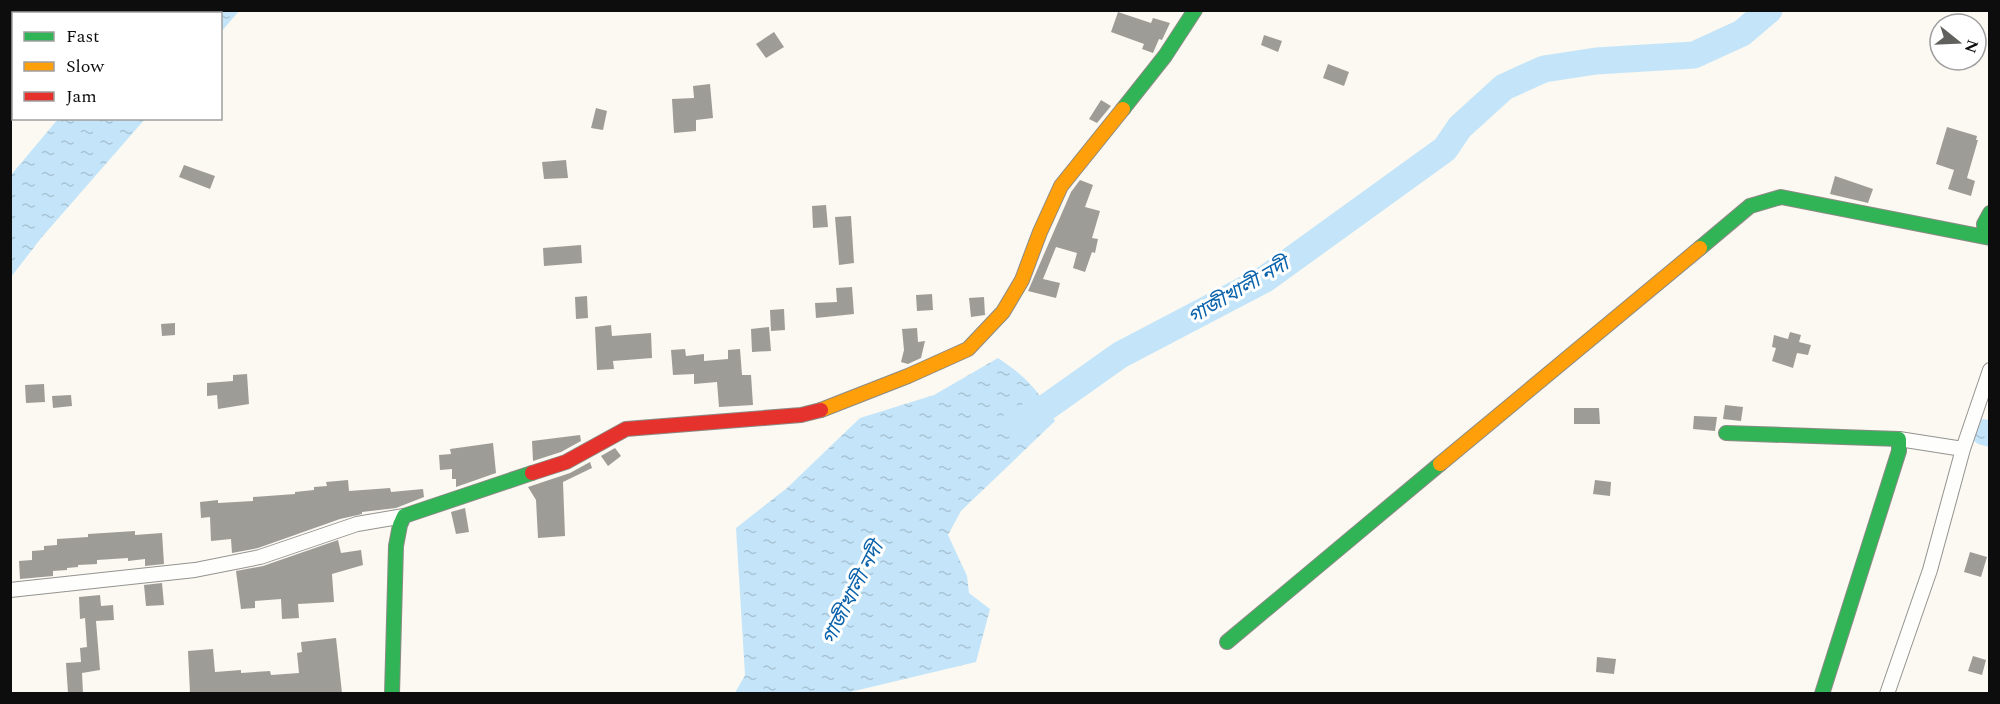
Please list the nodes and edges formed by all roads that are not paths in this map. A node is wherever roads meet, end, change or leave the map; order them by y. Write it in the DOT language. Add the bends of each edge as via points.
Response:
graph roads {
  1 [pos="1195,10"];
  2 [pos="1989,213"];
  3 [pos="1987,237"];
  4 [pos="1989,370"];
  5 [pos="1726,433"];
  6 [pos="1899,440"];
  7 [pos="1963,449"];
  8 [pos="404,516"];
  9 [pos="10,591"];
  10 [pos="1227,642"];
  11 [pos="392,693"];
  12 [pos="1822,693"];
  13 [pos="1887,693"];
  1 -- 8 [label="street" via="1165,56 1061,186 1022,280 1003,312 968,349 824,410 626,429 567,462"];
  2 -- 3 [label="street" via="1983,229"];
  3 -- 10 [label="street" via="1781,197 1750,206"];
  4 -- 7 [label="street"];
  5 -- 6 [label="street"];
  6 -- 7 [label="street"];
  6 -- 12 [label="street" via="1899,451"];
  7 -- 13 [label="street" via="1930,570"];
  8 -- 9 [label="street" via="357,524 260,557 195,570"];
  8 -- 11 [label="street" via="396,546"];
}
